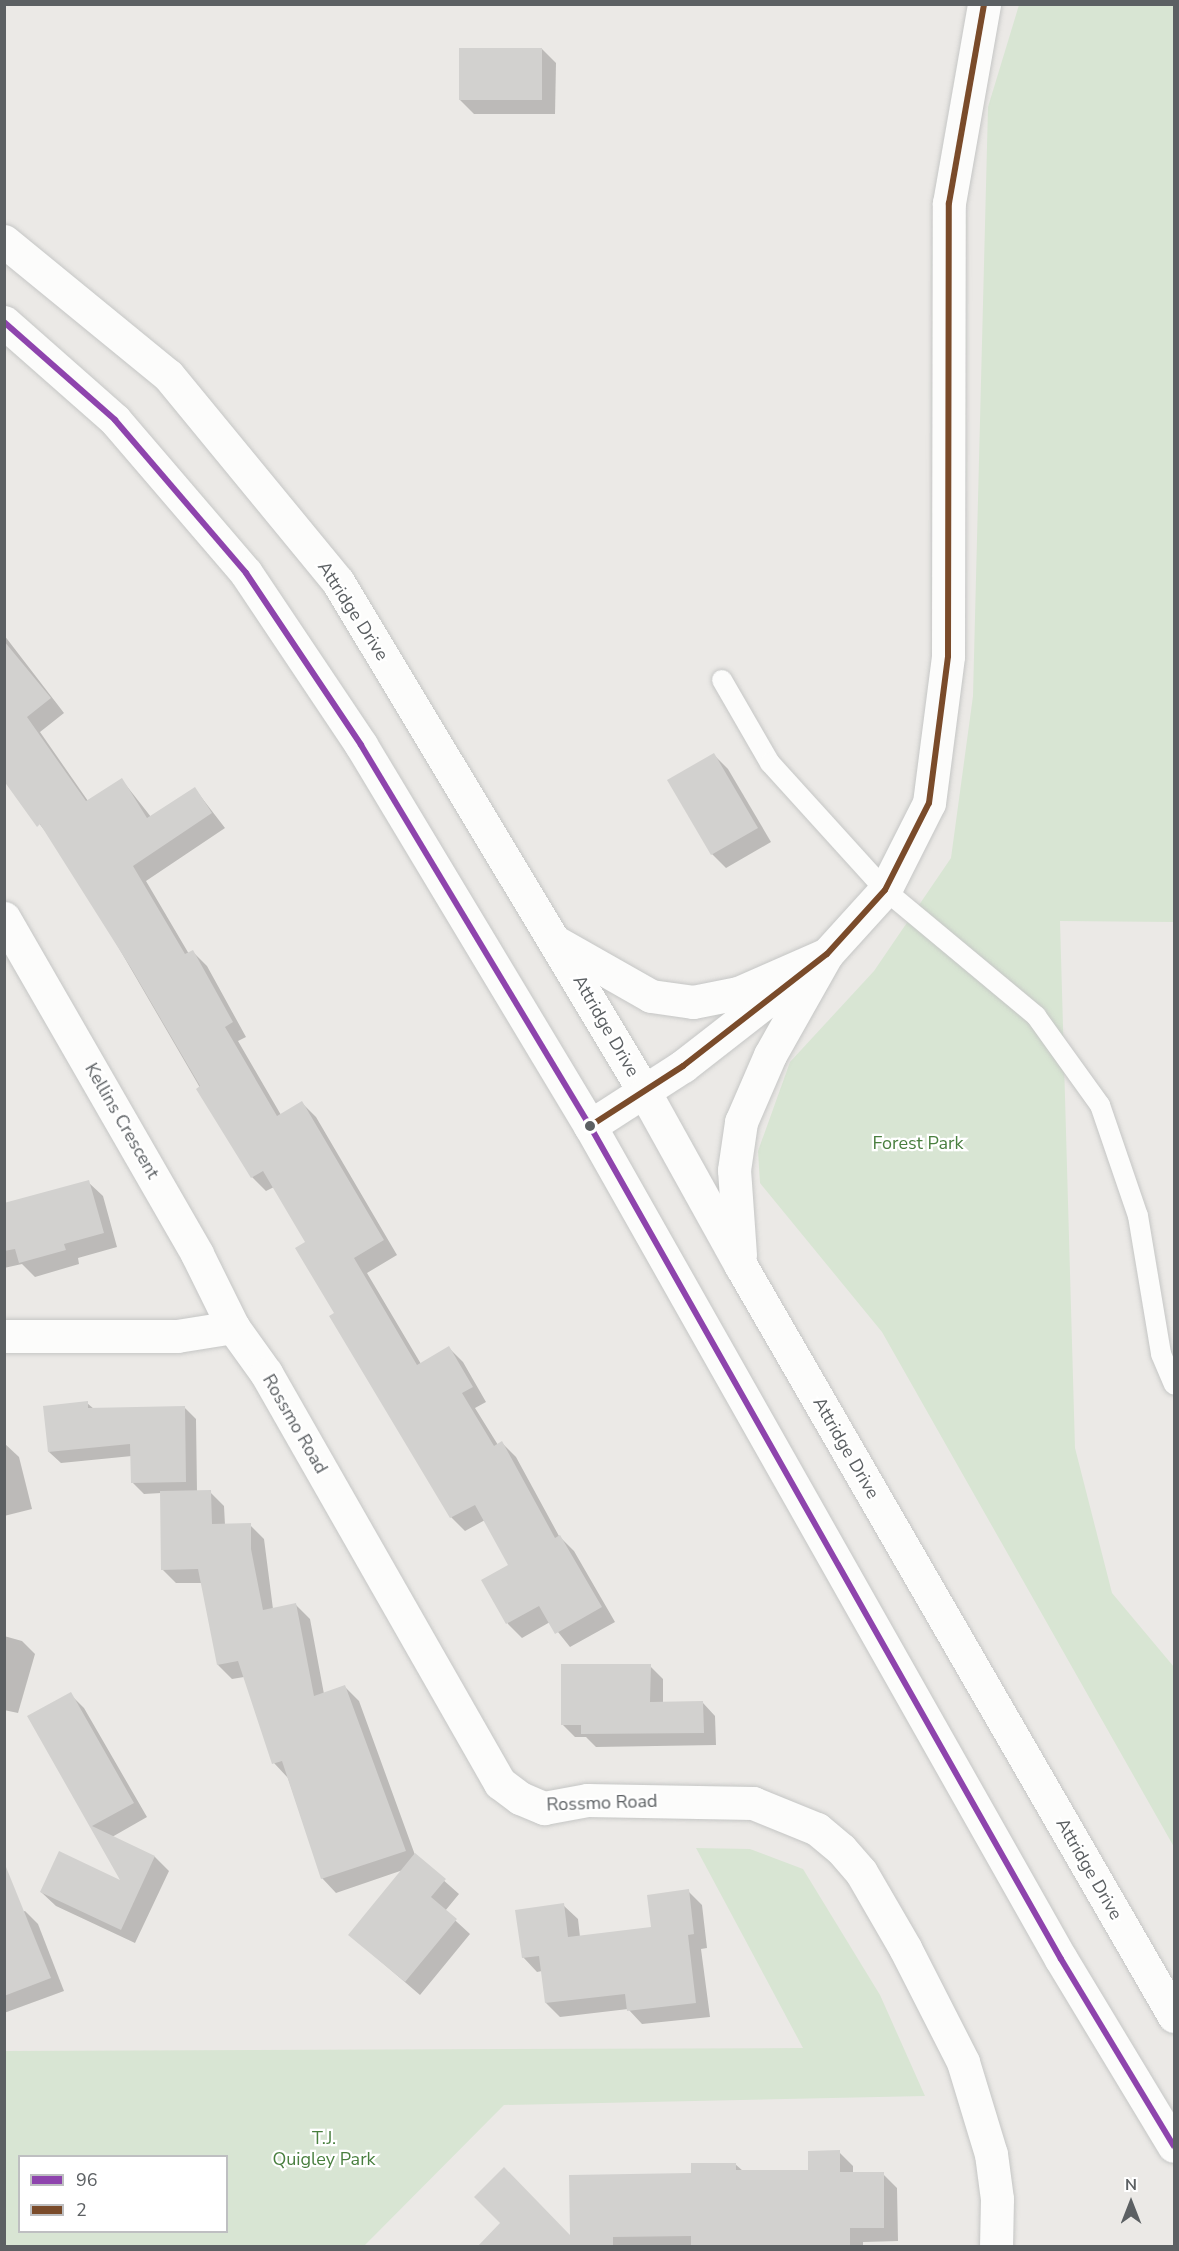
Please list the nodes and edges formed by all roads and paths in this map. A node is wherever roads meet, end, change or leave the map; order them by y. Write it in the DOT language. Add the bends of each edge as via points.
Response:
graph roads {
  1 [pos="984,4"];
  2 [pos="4,241"];
  3 [pos="4,322"];
  4 [pos="722,680"];
  5 [pos="885,890"];
  6 [pos="4,918"];
  7 [pos="556,942"];
  8 [pos="827,954"];
  9 [pos="645,1093"];
  10 [pos="590,1126"];
  11 [pos="741,1266"];
  12 [pos="233,1327"];
  13 [pos="4,1336"];
  14 [pos="1174,1384"];
  15 [pos="1174,2016"];
  16 [pos="1174,2146"];
  17 [pos="996,2247"];
  1 -- 5 [label="main road" via="949,203 948,656 929,803"];
  2 -- 7 [label="main road, Attridge Drive" via="168,375 338,582"];
  3 -- 10 [label="main road" via="115,420 246,573 361,745"];
  4 -- 5 [label="lane" via="770,763"];
  5 -- 8 [label="main road"];
  5 -- 14 [label="lane" via="1036,1016 1100,1105 1138,1216 1161,1354"];
  6 -- 12 [label="main road, Kellins Crescent" via="197,1254"];
  7 -- 8 [label="main road" via="651,996 693,1002 738,993"];
  7 -- 9 [label="main road, Attridge Drive"];
  8 -- 9 [label="main road"];
  8 -- 11 [label="main road" via="770,1055 741,1122 734,1170"];
  9 -- 10 [label="main road"];
  9 -- 11 [label="main road, Attridge Drive"];
  10 -- 16 [label="main road" via="1061,1959"];
  11 -- 15 [label="main road, Attridge Drive"];
  12 -- 13 [label="main road" via="177,1336"];
  12 -- 17 [label="main road, Rossmo Road" via="266,1373 500,1783 520,1798 544,1808 587,1800 753,1803 818,1830 861,1872 963,2062 991,2154 997,2199"];
}
